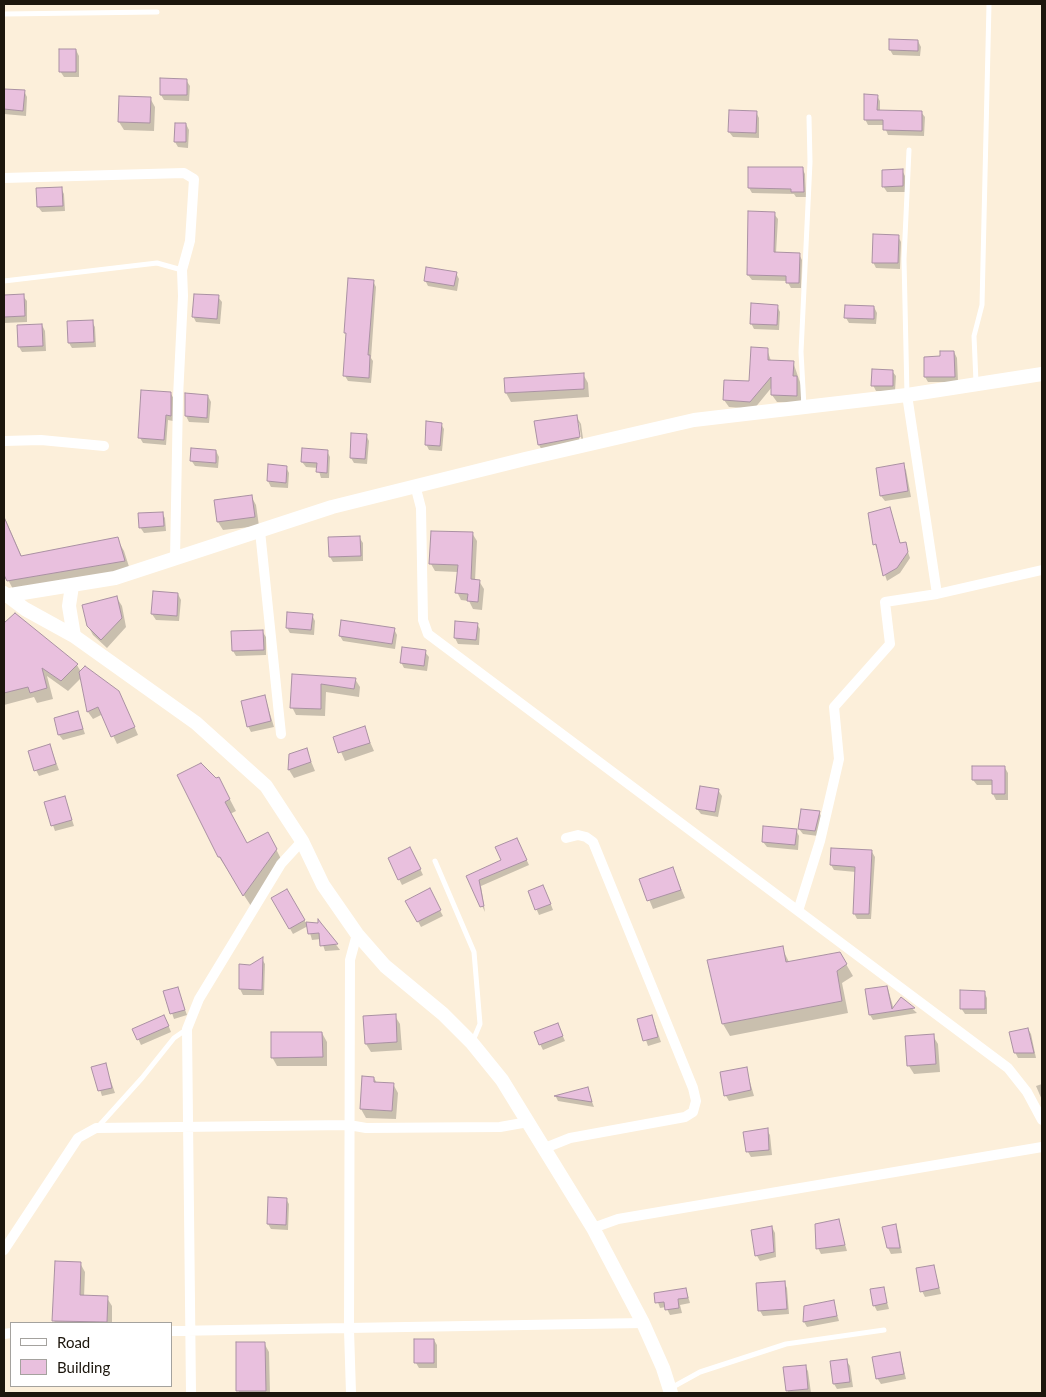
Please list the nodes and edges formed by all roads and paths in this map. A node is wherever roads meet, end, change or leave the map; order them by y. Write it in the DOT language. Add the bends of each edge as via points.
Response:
graph roads {
  1 [pos="989,4"];
  2 [pos="157,12"];
  3 [pos="4,14"];
  4 [pos="809,117"];
  5 [pos="909,150"];
  6 [pos="4,178"];
  7 [pos="182,270"];
  8 [pos="4,281"];
  9 [pos="1042,374"];
  10 [pos="976,383"];
  11 [pos="907,395"];
  12 [pos="804,407"];
  13 [pos="4,441"];
  14 [pos="104,446"];
  15 [pos="415,485"];
  16 [pos="260,531"];
  17 [pos="176,559"];
  18 [pos="1042,570"];
  19 [pos="72,586"];
  20 [pos="5,594"];
  21 [pos="937,594"];
  22 [pos="74,636"];
  23 [pos="281,734"];
  24 [pos="566,838"];
  25 [pos="302,841"];
  26 [pos="435,861"];
  27 [pos="798,911"];
  28 [pos="357,934"];
  29 [pos="187,1029"];
  30 [pos="472,1043"];
  31 [pos="1042,1120"];
  32 [pos="528,1122"];
  33 [pos="348,1125"];
  34 [pos="96,1128"];
  35 [pos="189,1128"];
  36 [pos="1042,1147"];
  37 [pos="545,1148"];
  38 [pos="593,1228"];
  39 [pos="4,1250"];
  40 [pos="643,1324"];
  41 [pos="190,1330"];
  42 [pos="349,1330"];
  43 [pos="884,1330"];
  44 [pos="172,1331"];
  45 [pos="671,1391"];
  46 [pos="190,1393"];
  47 [pos="351,1393"];
  1 -- 10 [label="lane" via="982,305 974,336"];
  2 -- 3 [label="lane"];
  4 -- 12 [label="lane" via="810,162 800,352"];
  5 -- 11 [label="lane" via="904,260"];
  6 -- 7 [label="street" via="184,173 194,179 190,240"];
  7 -- 8 [label="lane" via="157,263"];
  7 -- 17 [label="street" via="184,296 178,396"];
  9 -- 10 [label="street"];
  10 -- 11 [label="street"];
  11 -- 12 [label="street"];
  11 -- 21 [label="street"];
  12 -- 15 [label="street" via="694,420"];
  13 -- 14 [label="street" via="41,440"];
  15 -- 16 [label="street" via="332,507"];
  15 -- 27 [label="street" via="422,508 424,620 428,634"];
  16 -- 17 [label="street"];
  16 -- 23 [label="street"];
  17 -- 19 [label="street" via="115,578"];
  18 -- 21 [label="street"];
  19 -- 20 [label="street"];
  19 -- 22 [label="street" via="68,606"];
  20 -- 22 [label="street"];
  21 -- 27 [label="street" via="885,602 890,644 834,707 839,759 820,841"];
  22 -- 25 [label="street" via="196,723 236,756 266,786"];
  24 -- 37 [label="street" via="578,835 592,842 696,1101 692,1112 685,1117 570,1138"];
  25 -- 28 [label="street" via="322,885"];
  25 -- 29 [label="street" via="281,864 199,999"];
  26 -- 30 [label="lane" via="474,952 480,1024"];
  27 -- 31 [label="street" via="1008,1068 1027,1092"];
  28 -- 30 [label="street" via="385,966"];
  28 -- 33 [label="street" via="350,960"];
  29 -- 34 [label="lane" via="174,1038"];
  29 -- 35 [label="street"];
  30 -- 32 [label="street" via="502,1080"];
  32 -- 33 [label="street" via="500,1127 366,1128"];
  32 -- 37 [label="street"];
  33 -- 35 [label="street"];
  33 -- 42 [label="street"];
  34 -- 35 [label="street"];
  34 -- 39 [label="street" via="78,1138"];
  35 -- 41 [label="street"];
  36 -- 38 [label="street" via="618,1219"];
  37 -- 38 [label="street"];
  38 -- 40 [label="street"];
  40 -- 42 [label="street"];
  40 -- 45 [label="street"];
  41 -- 42 [label="street"];
  41 -- 44 [label="street"];
  41 -- 46 [label="street"];
  42 -- 47 [label="street"];
  43 -- 45 [label="lane" via="786,1344 700,1372"];
}
